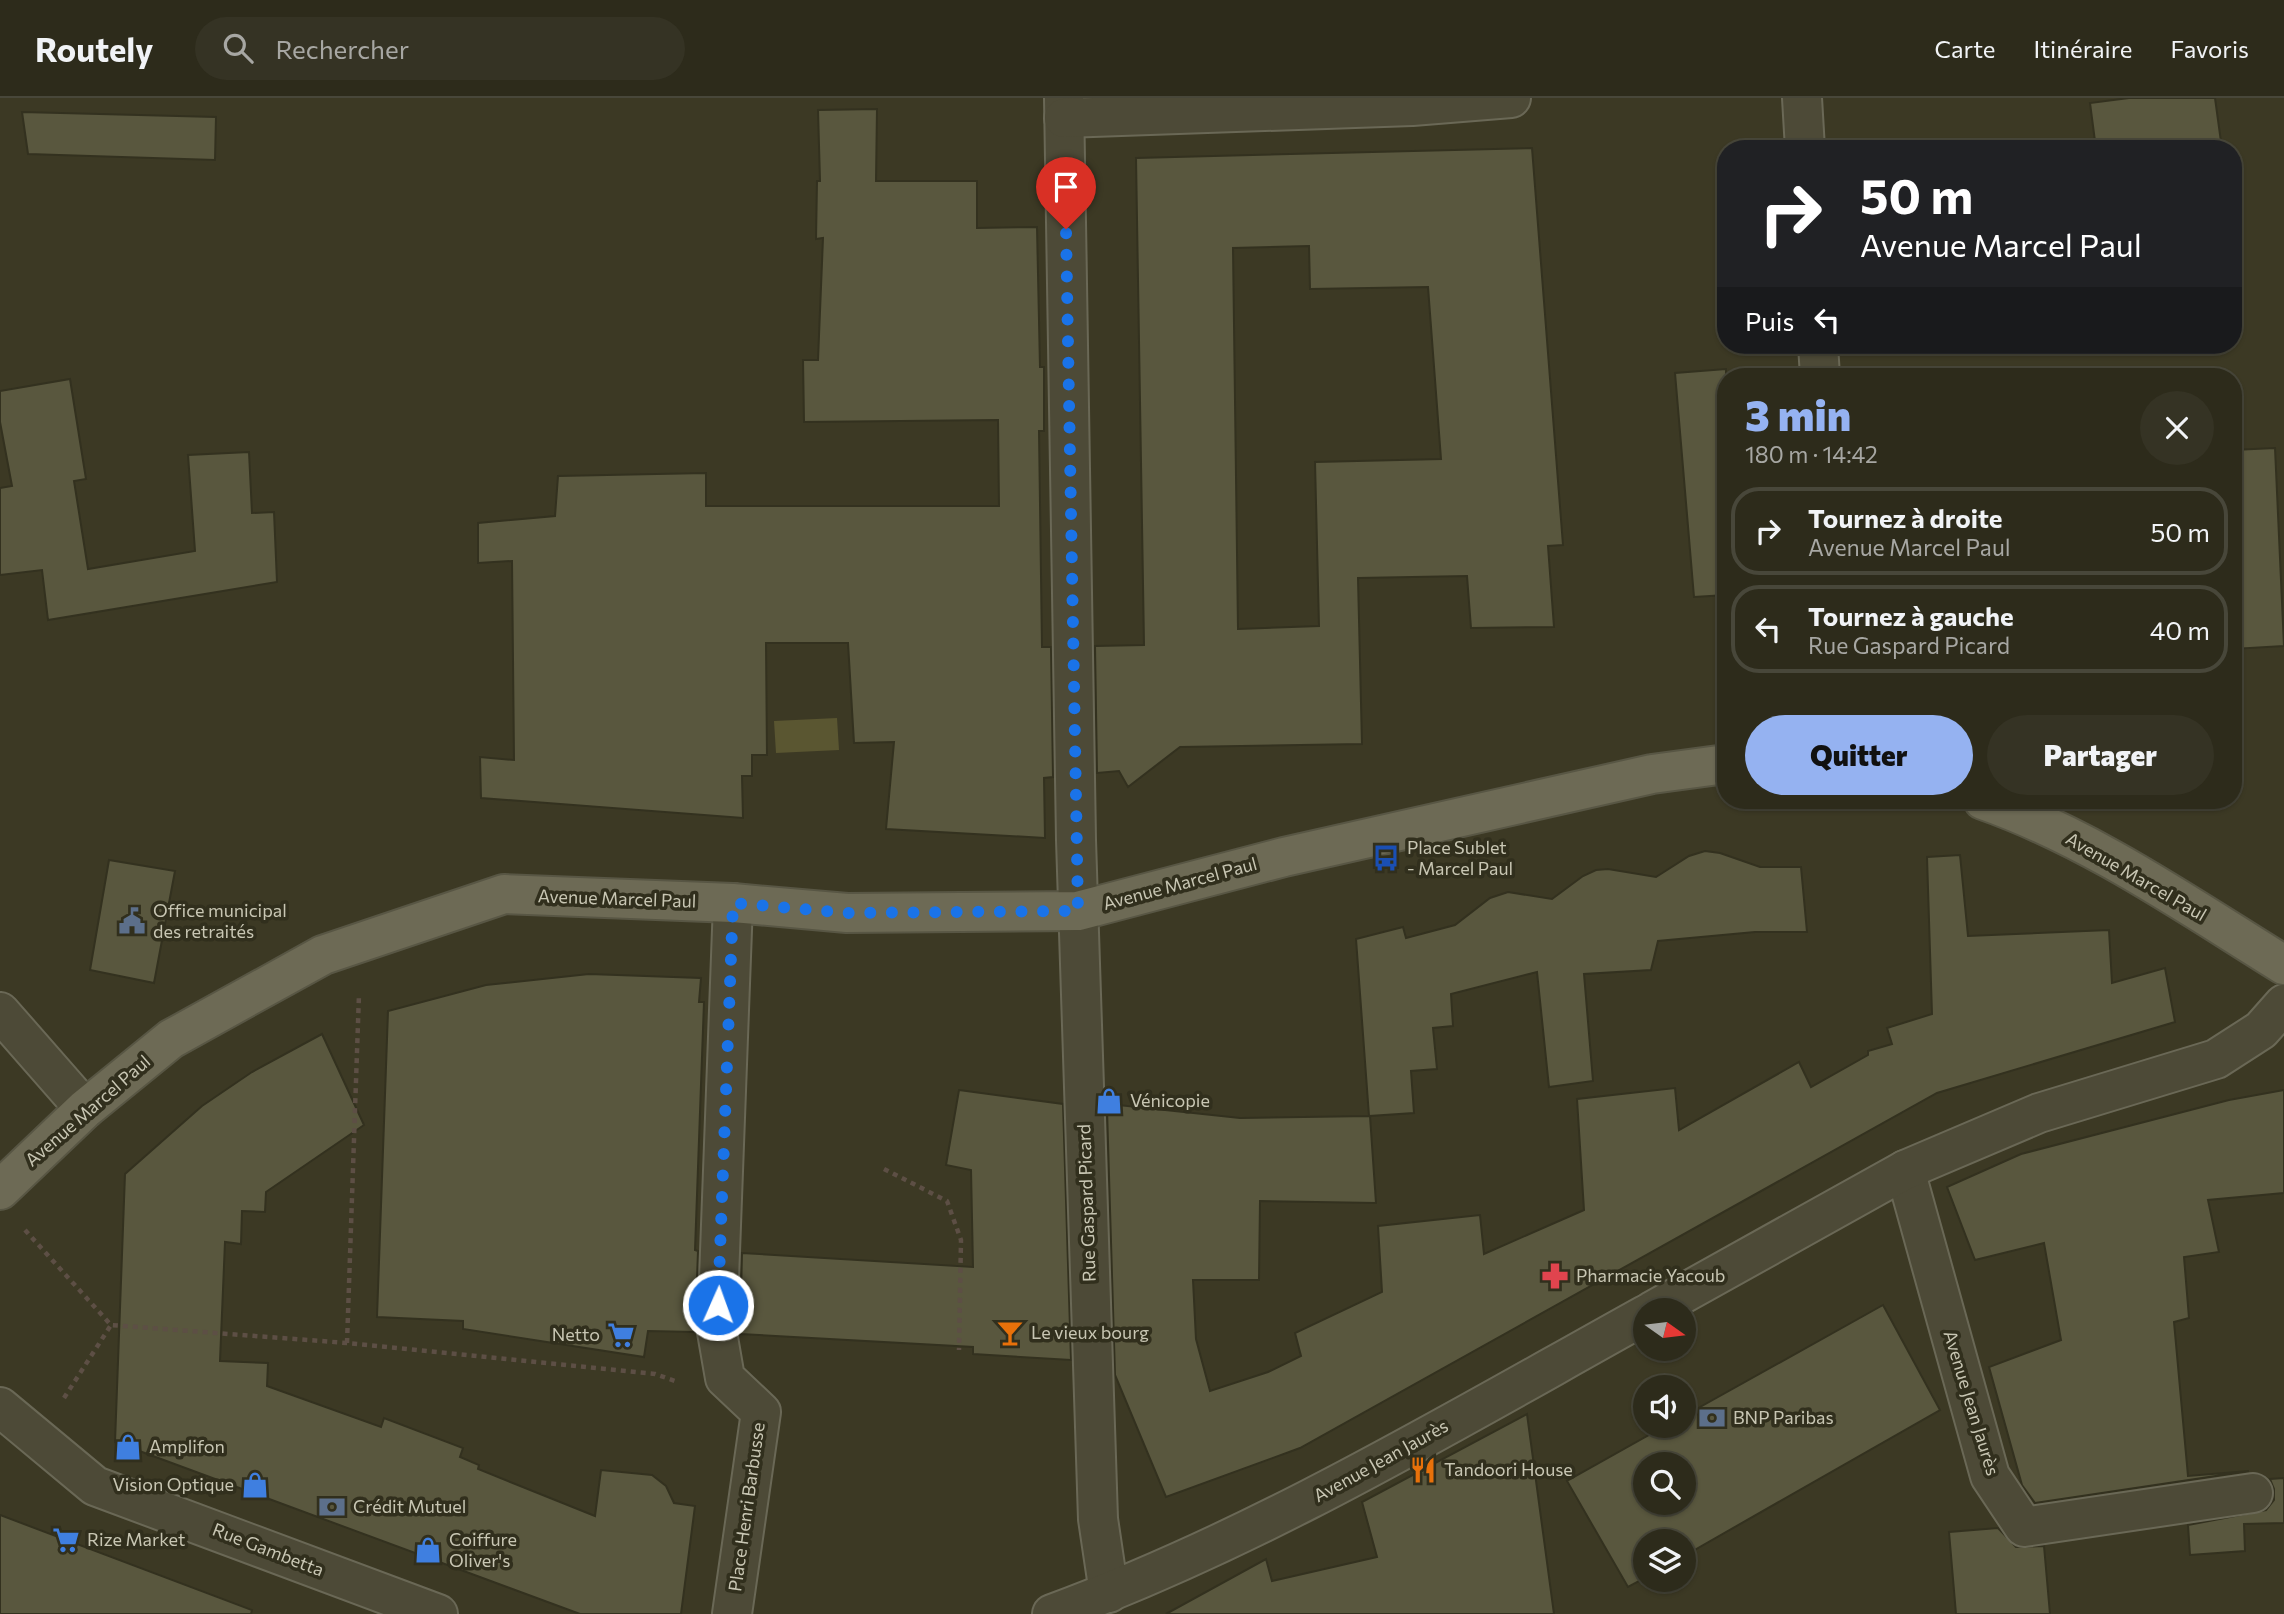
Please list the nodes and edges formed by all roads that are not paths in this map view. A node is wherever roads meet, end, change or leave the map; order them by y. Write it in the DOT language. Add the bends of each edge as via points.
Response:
graph roads {
  1 [pos="1511,98"];
  2 [pos="1802,98"];
  3 [pos="1064,108"];
  4 [pos="1804,140"];
  5 [pos="1717,765"];
  6 [pos="2009,809"];
  7 [pos="733,903"];
  8 [pos="1078,911"];
  9 [pos="2284,965"];
  10 [pos="2284,1004"];
  11 [pos="0,1012"];
  12 [pos="85,1109"];
  13 [pos="1905,1170"];
  14 [pos="0,1190"];
  15 [pos="1675,1298"];
  16 [pos="1633,1322"];
  17 [pos="0,1408"];
  18 [pos="2253,1493"];
  19 [pos="1109,1593"];
  20 [pos="438,1614"];
  21 [pos="732,1614"];
  22 [pos="1052,1614"];
  1 -- 3 [label="street" via="1412,106"];
  2 -- 4 [label="street"];
  3 -- 8 [label="street, Rue Gaspard Picard"];
  5 -- 8 [label="main road, Avenue Marcel Paul" via="1652,774 1284,857"];
  6 -- 9 [label="main road, Avenue Marcel Paul" via="2035,818 2132,872"];
  7 -- 8 [label="main road, Avenue Marcel Paul" via="847,913"];
  7 -- 12 [label="main road, Avenue Marcel Paul" via="504,894 323,955 171,1039"];
  7 -- 21 [label="street, Place Henri Barbusse" via="717,1332 724,1378 761,1412"];
  8 -- 19 [label="street, Rue Gaspard Picard" via="1098,1519"];
  10 -- 13 [label="street" via="2261,1030 2216,1059 2039,1113"];
  11 -- 12 [label="street"];
  12 -- 14 [label="main road, Avenue Marcel Paul"];
  13 -- 15 [label="street"];
  13 -- 18 [label="street, Avenue Jean Jaurès" via="1990,1476 2024,1527"];
  16 -- 19 [label="street, Avenue Jean Jaurès" via="1312,1500"];
  17 -- 20 [label="street, Rue Gambetta" via="94,1486"];
  19 -- 22 [label="street"];
}
